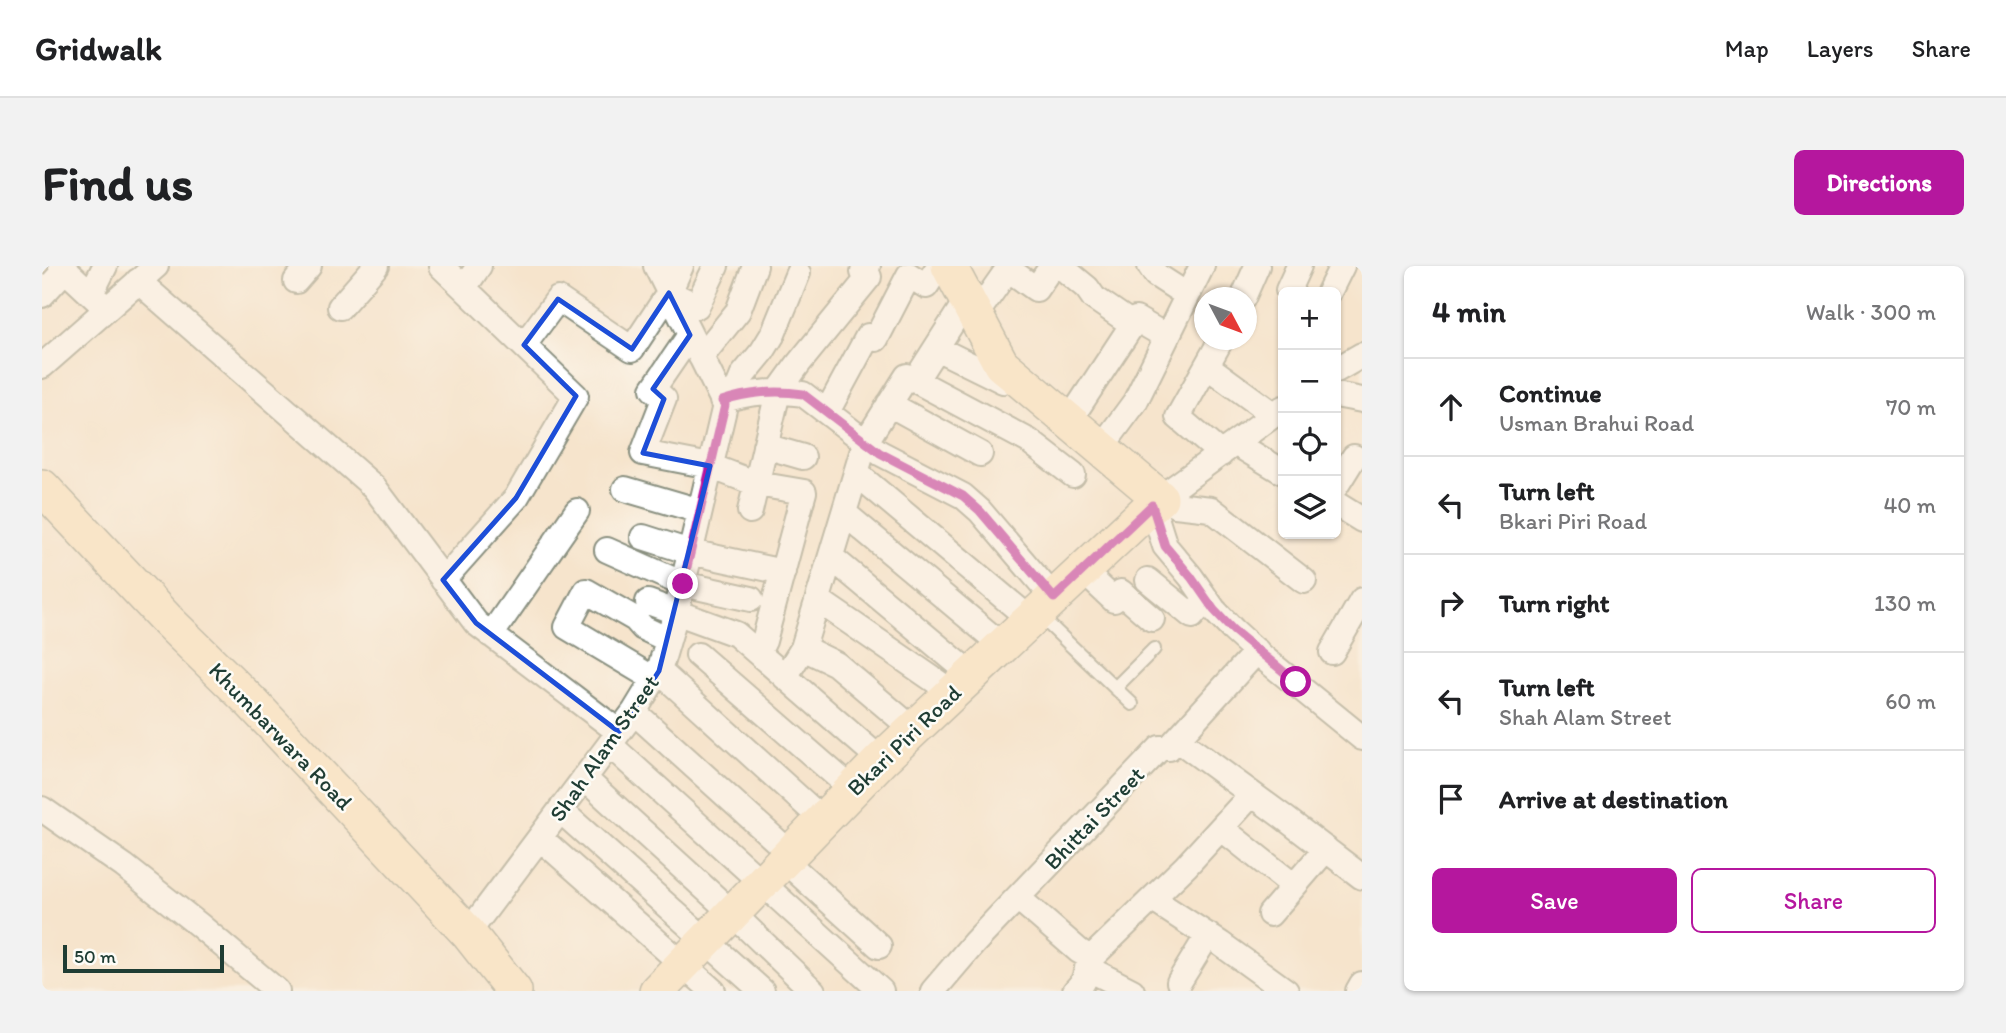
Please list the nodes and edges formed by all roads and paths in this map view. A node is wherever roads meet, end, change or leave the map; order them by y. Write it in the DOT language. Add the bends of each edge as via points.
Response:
graph roads {
  1 [pos="105,266"];
  2 [pos="376,266"];
  3 [pos="441,266"];
  4 [pos="479,266"];
  5 [pos="656,266"];
  6 [pos="681,266"];
  7 [pos="716,266"];
  8 [pos="755,266"];
  9 [pos="1054,266"];
  10 [pos="1150,266"];
  11 [pos="1202,266"];
  12 [pos="1256,266"];
  13 [pos="1299,266"];
  14 [pos="1342,266"];
  15 [pos="63,268"];
  16 [pos="868,272"];
  17 [pos="798,273"];
  18 [pos="147,274"];
  19 [pos="958,282"];
  20 [pos="1247,287"];
  21 [pos="1290,287"];
  22 [pos="1332,287"];
  23 [pos="464,288"];
  24 [pos="669,292"];
  25 [pos="42,295"];
  26 [pos="1187,295"];
  27 [pos="898,296"];
  28 [pos="99,301"];
  29 [pos="340,307"];
  30 [pos="1132,324"];
  31 [pos="690,335"];
  32 [pos="1167,337"];
  33 [pos="524,345"];
  34 [pos="936,348"];
  35 [pos="1216,350"];
  36 [pos="1362,355"];
  37 [pos="701,357"];
  38 [pos="42,366"];
  39 [pos="1207,366"];
  40 [pos="1341,367"];
  41 [pos="1012,374"];
  42 [pos="915,381"];
  43 [pos="778,392"];
  44 [pos="1341,396"];
  45 [pos="728,399"];
  46 [pos="1362,400"];
  47 [pos="889,404"];
  48 [pos="1057,411"];
  49 [pos="827,412"];
  50 [pos="1274,414"];
  51 [pos="1017,434"];
  52 [pos="865,443"];
  53 [pos="765,446"];
  54 [pos="1101,448"];
  55 [pos="1228,449"];
  56 [pos="980,454"];
  57 [pos="803,457"];
  58 [pos="1354,457"];
  59 [pos="710,466"];
  60 [pos="1278,470"];
  61 [pos="856,473"];
  62 [pos="1073,475"];
  63 [pos="1341,478"];
  64 [pos="757,484"];
  65 [pos="42,487"];
  66 [pos="625,489"];
  67 [pos="1156,502"];
  68 [pos="1341,507"];
  69 [pos="577,511"];
  70 [pos="700,511"];
  71 [pos="750,511"];
  72 [pos="844,513"];
  73 [pos="1362,520"];
  74 [pos="643,537"];
  75 [pos="607,550"];
  76 [pos="690,552"];
  77 [pos="831,557"];
  78 [pos="1083,571"];
  79 [pos="783,572"];
  80 [pos="443,580"];
  81 [pos="1148,580"];
  82 [pos="1304,581"];
  83 [pos="683,584"];
  84 [pos="751,599"];
  85 [pos="818,600"];
  86 [pos="1206,600"];
  87 [pos="1362,600"];
  88 [pos="648,602"];
  89 [pos="1041,611"];
  90 [pos="676,613"];
  91 [pos="1152,619"];
  92 [pos="713,626"];
  93 [pos="491,635"];
  94 [pos="668,640"];
  95 [pos="1003,646"];
  96 [pos="803,648"];
  97 [pos="1154,649"];
  98 [pos="1257,652"];
  99 [pos="1332,652"];
  100 [pos="758,653"];
  101 [pos="698,655"];
  102 [pos="656,675"];
  103 [pos="785,677"];
  104 [pos="962,684"];
  105 [pos="1115,688"];
  106 [pos="680,690"];
  107 [pos="1132,705"];
  108 [pos="1357,724"];
  109 [pos="621,730"];
  110 [pos="914,730"];
  111 [pos="1177,739"];
  112 [pos="881,760"];
  113 [pos="584,778"];
  114 [pos="853,790"];
  115 [pos="1252,794"];
  116 [pos="42,809"];
  117 [pos="561,810"];
  118 [pos="823,820"];
  119 [pos="1221,828"];
  120 [pos="540,838"];
  121 [pos="1325,849"];
  122 [pos="1357,865"];
  123 [pos="779,866"];
  124 [pos="1294,886"];
  125 [pos="1018,898"];
  126 [pos="1152,899"];
  127 [pos="732,913"];
  128 [pos="1270,914"];
  129 [pos="468,933"];
  130 [pos="1208,935"];
  131 [pos="879,946"];
  132 [pos="693,953"];
  133 [pos="1089,963"];
  134 [pos="1179,982"];
  135 [pos="1362,984"];
  136 [pos="503,986"];
  137 [pos="277,991"];
  138 [pos="657,991"];
  139 [pos="713,991"];
  140 [pos="762,991"];
  141 [pos="813,991"];
  142 [pos="881,991"];
  143 [pos="933,991"];
  144 [pos="1075,991"];
  145 [pos="1132,991"];
  146 [pos="1286,991"];
  147 [pos="1358,991"];
  1 -- 28 [label="street"];
  2 -- 29 [label="street"];
  3 -- 23 [label="street"];
  4 -- 23 [label="street"];
  5 -- 24 [label="street"];
  6 -- 24 [label="street"];
  7 -- 24 [label="street" via="697,306"];
  8 -- 37 [label="street" via="738,311"];
  9 -- 19 [label="street" via="1036,289 1008,268"];
  9 -- 30 [label="street"];
  10 -- 26 [label="street"];
  11 -- 26 [label="street"];
  12 -- 20 [label="street"];
  13 -- 21 [label="street"];
  14 -- 22 [label="street"];
  15 -- 25 [label="street"];
  15 -- 28 [label="street"];
  16 -- 27 [label="street"];
  16 -- 43 [label="street"];
  17 -- 45 [label="street" via="773,334"];
  18 -- 28 [label="street"];
  18 -- 80 [label="street" via="374,487"];
  19 -- 27 [label="street" via="926,286 909,275"];
  19 -- 34 [label="street"];
  19 -- 41 [label="street" via="1001,364"];
  23 -- 33 [label="street"];
  24 -- 31 [label="street"];
  24 -- 33 [label="street" via="632,349 558,299"];
  26 -- 32 [label="street"];
  27 -- 49 [label="street" via="876,339 869,336"];
  28 -- 38 [label="street"];
  30 -- 32 [label="street" via="1136,319"];
  30 -- 48 [label="street"];
  31 -- 37 [label="street"];
  31 -- 59 [label="street" via="653,389 664,398 643,453"];
  32 -- 54 [label="street" via="1135,402"];
  33 -- 80 [label="street" via="576,396 516,498"];
  34 -- 41 [label="street" via="1003,381"];
  34 -- 42 [label="street"];
  35 -- 39 [label="street"];
  36 -- 40 [label="street"];
  37 -- 45 [label="street"];
  39 -- 50 [label="street"];
  39 -- 55 [label="street" via="1178,418"];
  41 -- 48 [label="street"];
  42 -- 47 [label="street" via="906,376"];
  42 -- 51 [label="street"];
  43 -- 45 [label="street"];
  43 -- 49 [label="street" via="803,394"];
  43 -- 53 [label="street"];
  44 -- 46 [label="street"];
  45 -- 59 [label="street, Shah Alam Street"];
  47 -- 52 [label="street"];
  47 -- 56 [label="street"];
  48 -- 51 [label="street"];
  48 -- 54 [label="street"];
  49 -- 52 [label="street"];
  50 -- 55 [label="street"];
  51 -- 62 [label="street"];
  52 -- 61 [label="street"];
  52 -- 89 [label="street" via="963,496 980,511"];
  53 -- 57 [label="street"];
  53 -- 64 [label="street"];
  54 -- 67 [label="street"];
  55 -- 60 [label="street"];
  55 -- 67 [label="street"];
  58 -- 63 [label="street"];
  59 -- 64 [label="street"];
  59 -- 70 [label="street, Shah Alam Street"];
  61 -- 72 [label="street"];
  61 -- 89 [label="street"];
  64 -- 71 [label="street"];
  64 -- 79 [label="street" via="804,492"];
  65 -- 129 [label="street, Khumbarwara Road"];
  66 -- 70 [label="street"];
  67 -- 78 [label="street, Bkari Piri Road"];
  67 -- 82 [label="street" via="1212,509"];
  67 -- 86 [label="street" via="1165,546"];
  68 -- 73 [label="street"];
  69 -- 93 [label="street"];
  70 -- 76 [label="street, Shah Alam Street"];
  72 -- 77 [label="street"];
  72 -- 95 [label="street"];
  74 -- 76 [label="street"];
  75 -- 83 [label="street"];
  76 -- 79 [label="street"];
  76 -- 83 [label="street, Shah Alam Street"];
  77 -- 85 [label="street"];
  77 -- 104 [label="street"];
  78 -- 89 [label="street, Bkari Piri Road"];
  78 -- 91 [label="street" via="1114,600 1121,592"];
  79 -- 100 [label="street"];
  80 -- 93 [label="street" via="475,623"];
  81 -- 86 [label="street" via="1192,616"];
  83 -- 84 [label="street"];
  83 -- 90 [label="street, Shah Alam Street"];
  85 -- 96 [label="street"];
  85 -- 104 [label="street"];
  86 -- 98 [label="street"];
  87 -- 99 [label="street"];
  88 -- 90 [label="street"];
  89 -- 95 [label="street, Bkari Piri Road"];
  89 -- 105 [label="lane"];
  90 -- 92 [label="street"];
  90 -- 94 [label="street, Shah Alam Street"];
  92 -- 100 [label="street" via="736,634"];
  92 -- 101 [label="street"];
  93 -- 109 [label="street"];
  94 -- 102 [label="street, Shah Alam Street"];
  94 -- 102 [label="street" via="586,590 567,627"];
  95 -- 104 [label="street, Bkari Piri Road"];
  96 -- 103 [label="street"];
  96 -- 110 [label="street" via="836,664"];
  97 -- 105 [label="lane"];
  98 -- 108 [label="street"];
  98 -- 111 [label="street, Bhittai Street"];
  100 -- 103 [label="street"];
  101 -- 106 [label="street"];
  101 -- 114 [label="street"];
  102 -- 106 [label="street"];
  102 -- 109 [label="street, Shah Alam Street"];
  103 -- 112 [label="street"];
  104 -- 110 [label="street, Bkari Piri Road"];
  105 -- 107 [label="lane"];
  106 -- 118 [label="street"];
  109 -- 113 [label="street, Shah Alam Street"];
  109 -- 123 [label="street"];
  109 -- 123 [label="street"];
  110 -- 112 [label="street, Bkari Piri Road"];
  111 -- 115 [label="street"];
  111 -- 125 [label="street, Bhittai Street" via="1169,748 1160,748"];
  112 -- 114 [label="street, Bkari Piri Road"];
  113 -- 117 [label="street, Shah Alam Street"];
  113 -- 127 [label="street"];
  114 -- 118 [label="street, Bkari Piri Road"];
  115 -- 119 [label="street"];
  115 -- 121 [label="street"];
  116 -- 137 [label="street" via="124,866"];
  117 -- 120 [label="street, Shah Alam Street"];
  117 -- 132 [label="street"];
  118 -- 123 [label="street, Bkari Piri Road"];
  119 -- 124 [label="street"];
  119 -- 126 [label="street"];
  120 -- 129 [label="street, Shah Alam Street"];
  120 -- 132 [label="street"];
  121 -- 122 [label="street"];
  121 -- 124 [label="street"];
  123 -- 127 [label="street, Bkari Piri Road"];
  123 -- 131 [label="street"];
  123 -- 142 [label="street"];
  124 -- 128 [label="street"];
  125 -- 133 [label="street"];
  125 -- 143 [label="street, Bhittai Street"];
  126 -- 130 [label="street"];
  126 -- 133 [label="street"];
  127 -- 132 [label="street, Bkari Piri Road"];
  127 -- 141 [label="street"];
  129 -- 136 [label="street, Khumbarwara Road"];
  130 -- 134 [label="street"];
  130 -- 146 [label="street"];
  132 -- 138 [label="street, Bkari Piri Road"];
  132 -- 139 [label="street"];
  132 -- 140 [label="street"];
  133 -- 144 [label="street"];
  133 -- 145 [label="street"];
  135 -- 147 [label="street"];
}
